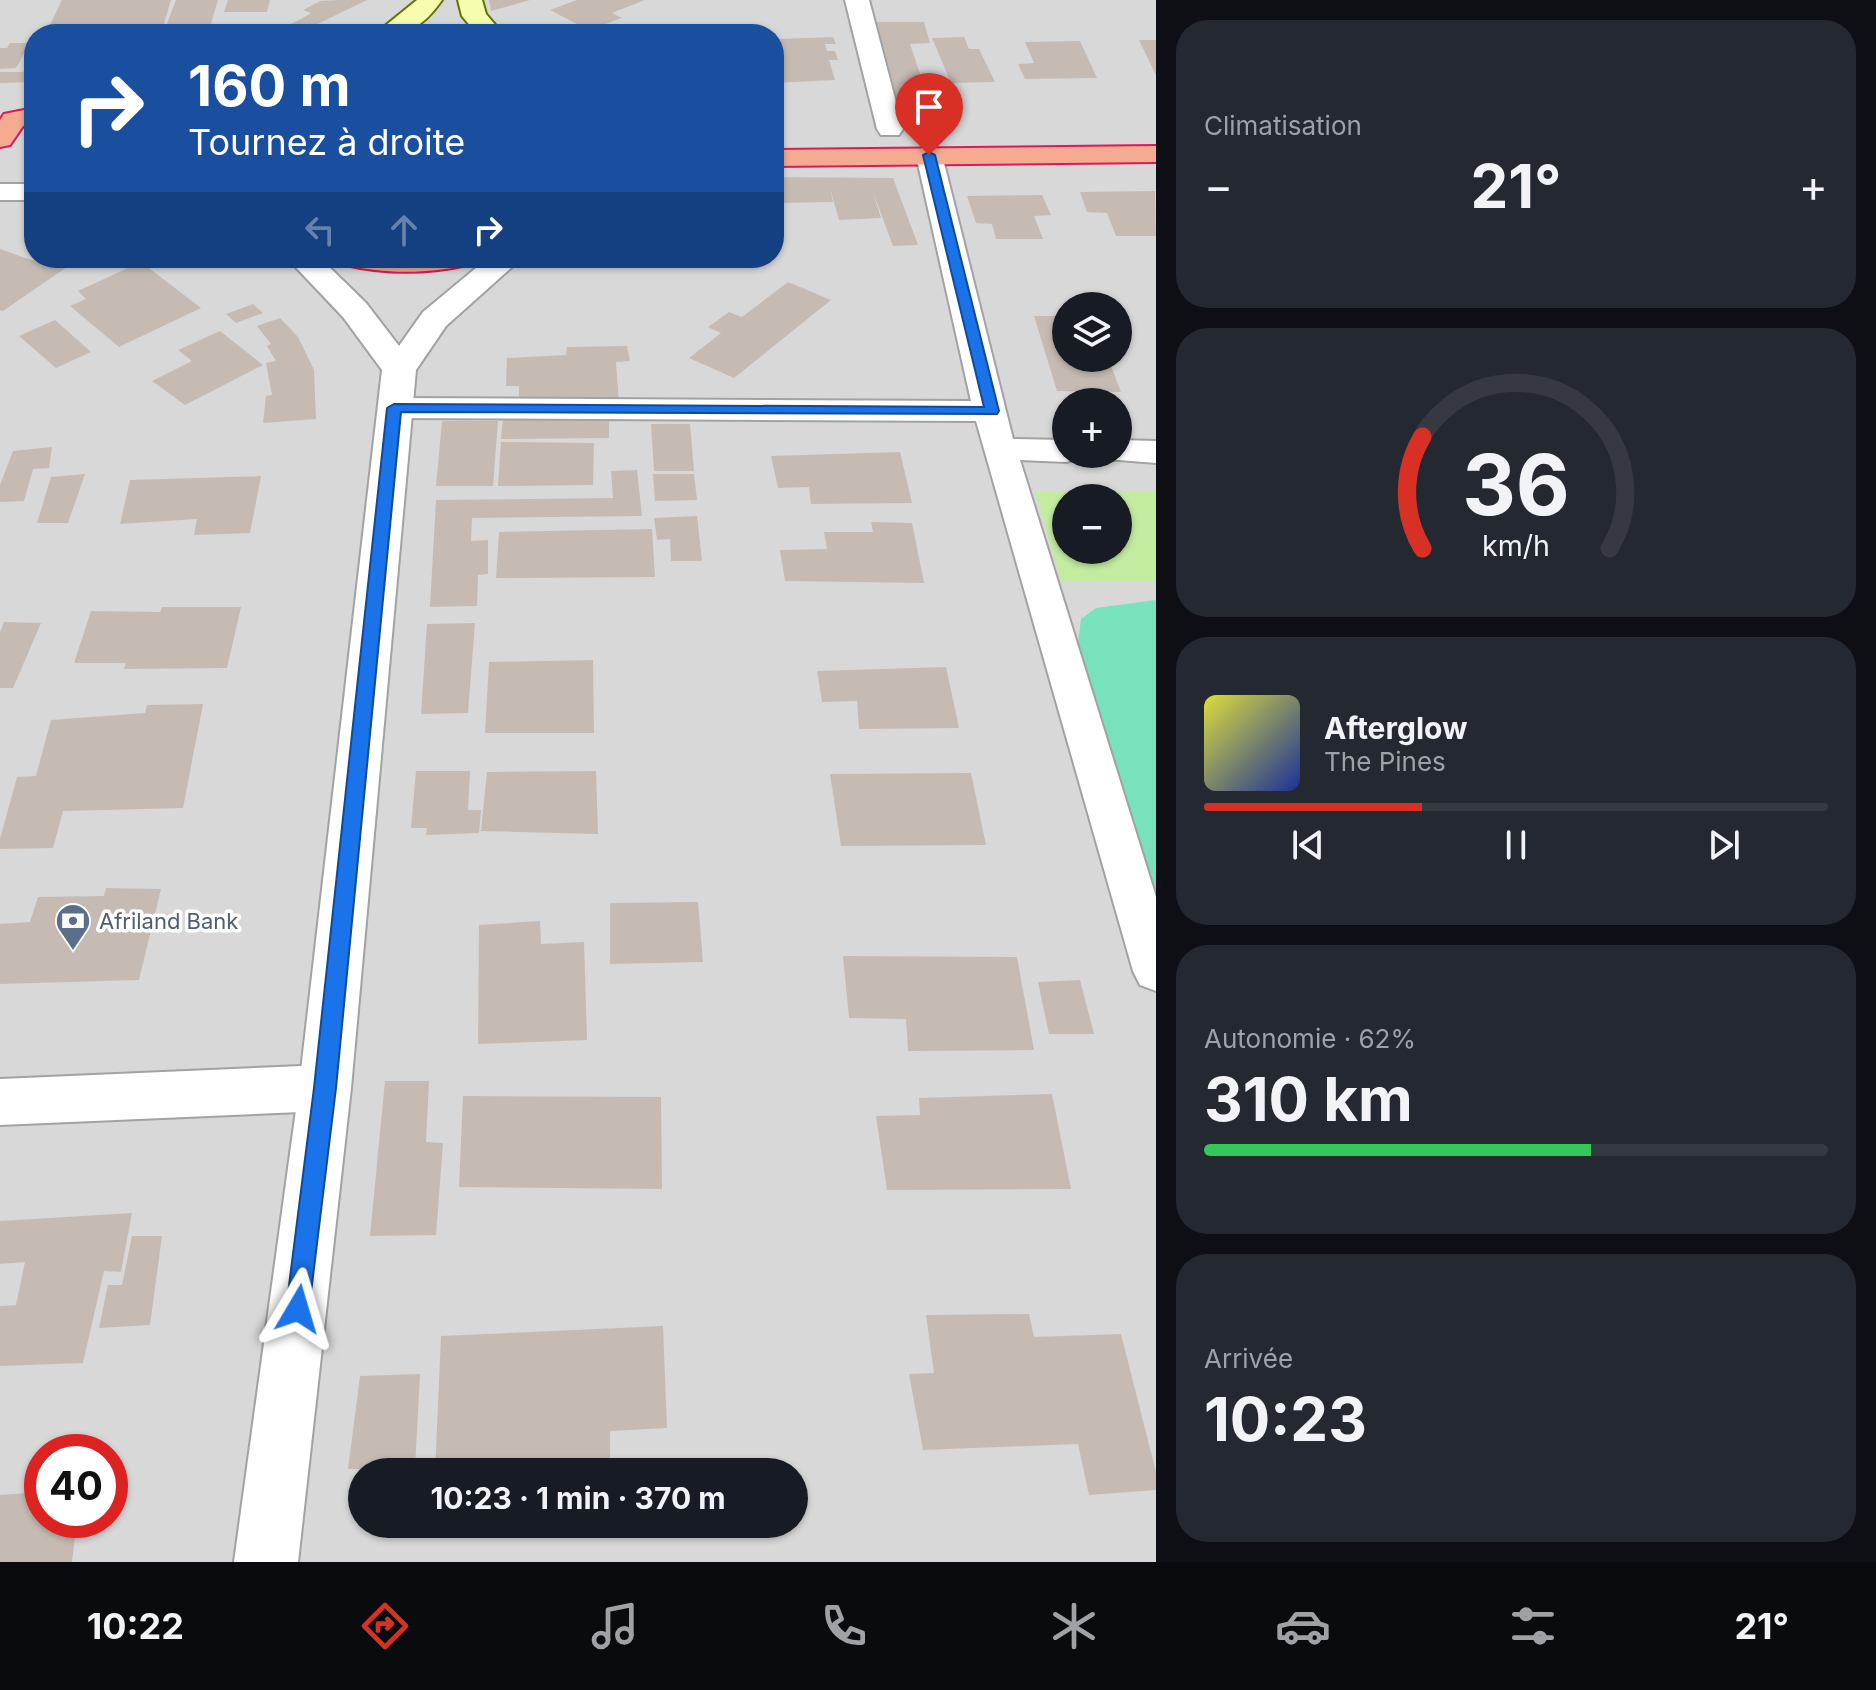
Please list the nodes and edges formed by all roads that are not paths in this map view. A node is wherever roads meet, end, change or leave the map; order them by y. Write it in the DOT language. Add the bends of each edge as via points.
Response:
graph roads {
  1 [pos="430,0"];
  2 [pos="470,0"];
  3 [pos="857,0"];
  4 [pos="402,24"];
  5 [pos="481,24"];
  6 [pos="861,129"];
  7 [pos="890,129"];
  8 [pos="925,142"];
  9 [pos="1156,154"];
  10 [pos="784,157"];
  11 [pos="0,192"];
  12 [pos="24,192"];
  13 [pos="313,268"];
  14 [pos="495,268"];
  15 [pos="396,389"];
  16 [pos="996,430"];
  17 [pos="1052,447"];
  18 [pos="1132,451"];
  19 [pos="1156,452"];
  20 [pos="1156,971"];
  21 [pos="325,1088"];
  22 [pos="0,1102"];
  23 [pos="266,1562"];
  1 -- 4 [label="main road"];
  2 -- 5 [label="main road"];
  3 -- 7 [label="street"];
  6 -- 7 [label="highway"];
  7 -- 8 [label="highway"];
  8 -- 9 [label="highway"];
  8 -- 10 [label="highway"];
  8 -- 16 [label="street"];
  11 -- 12 [label="street"];
  13 -- 15 [label="street" via="368,323"];
  14 -- 15 [label="street" via="434,319"];
  15 -- 16 [label="street"];
  15 -- 21 [label="street"];
  16 -- 17 [label="street"];
  16 -- 20 [label="street"];
  18 -- 19 [label="street"];
  21 -- 22 [label="street"];
  21 -- 23 [label="street"];
}
